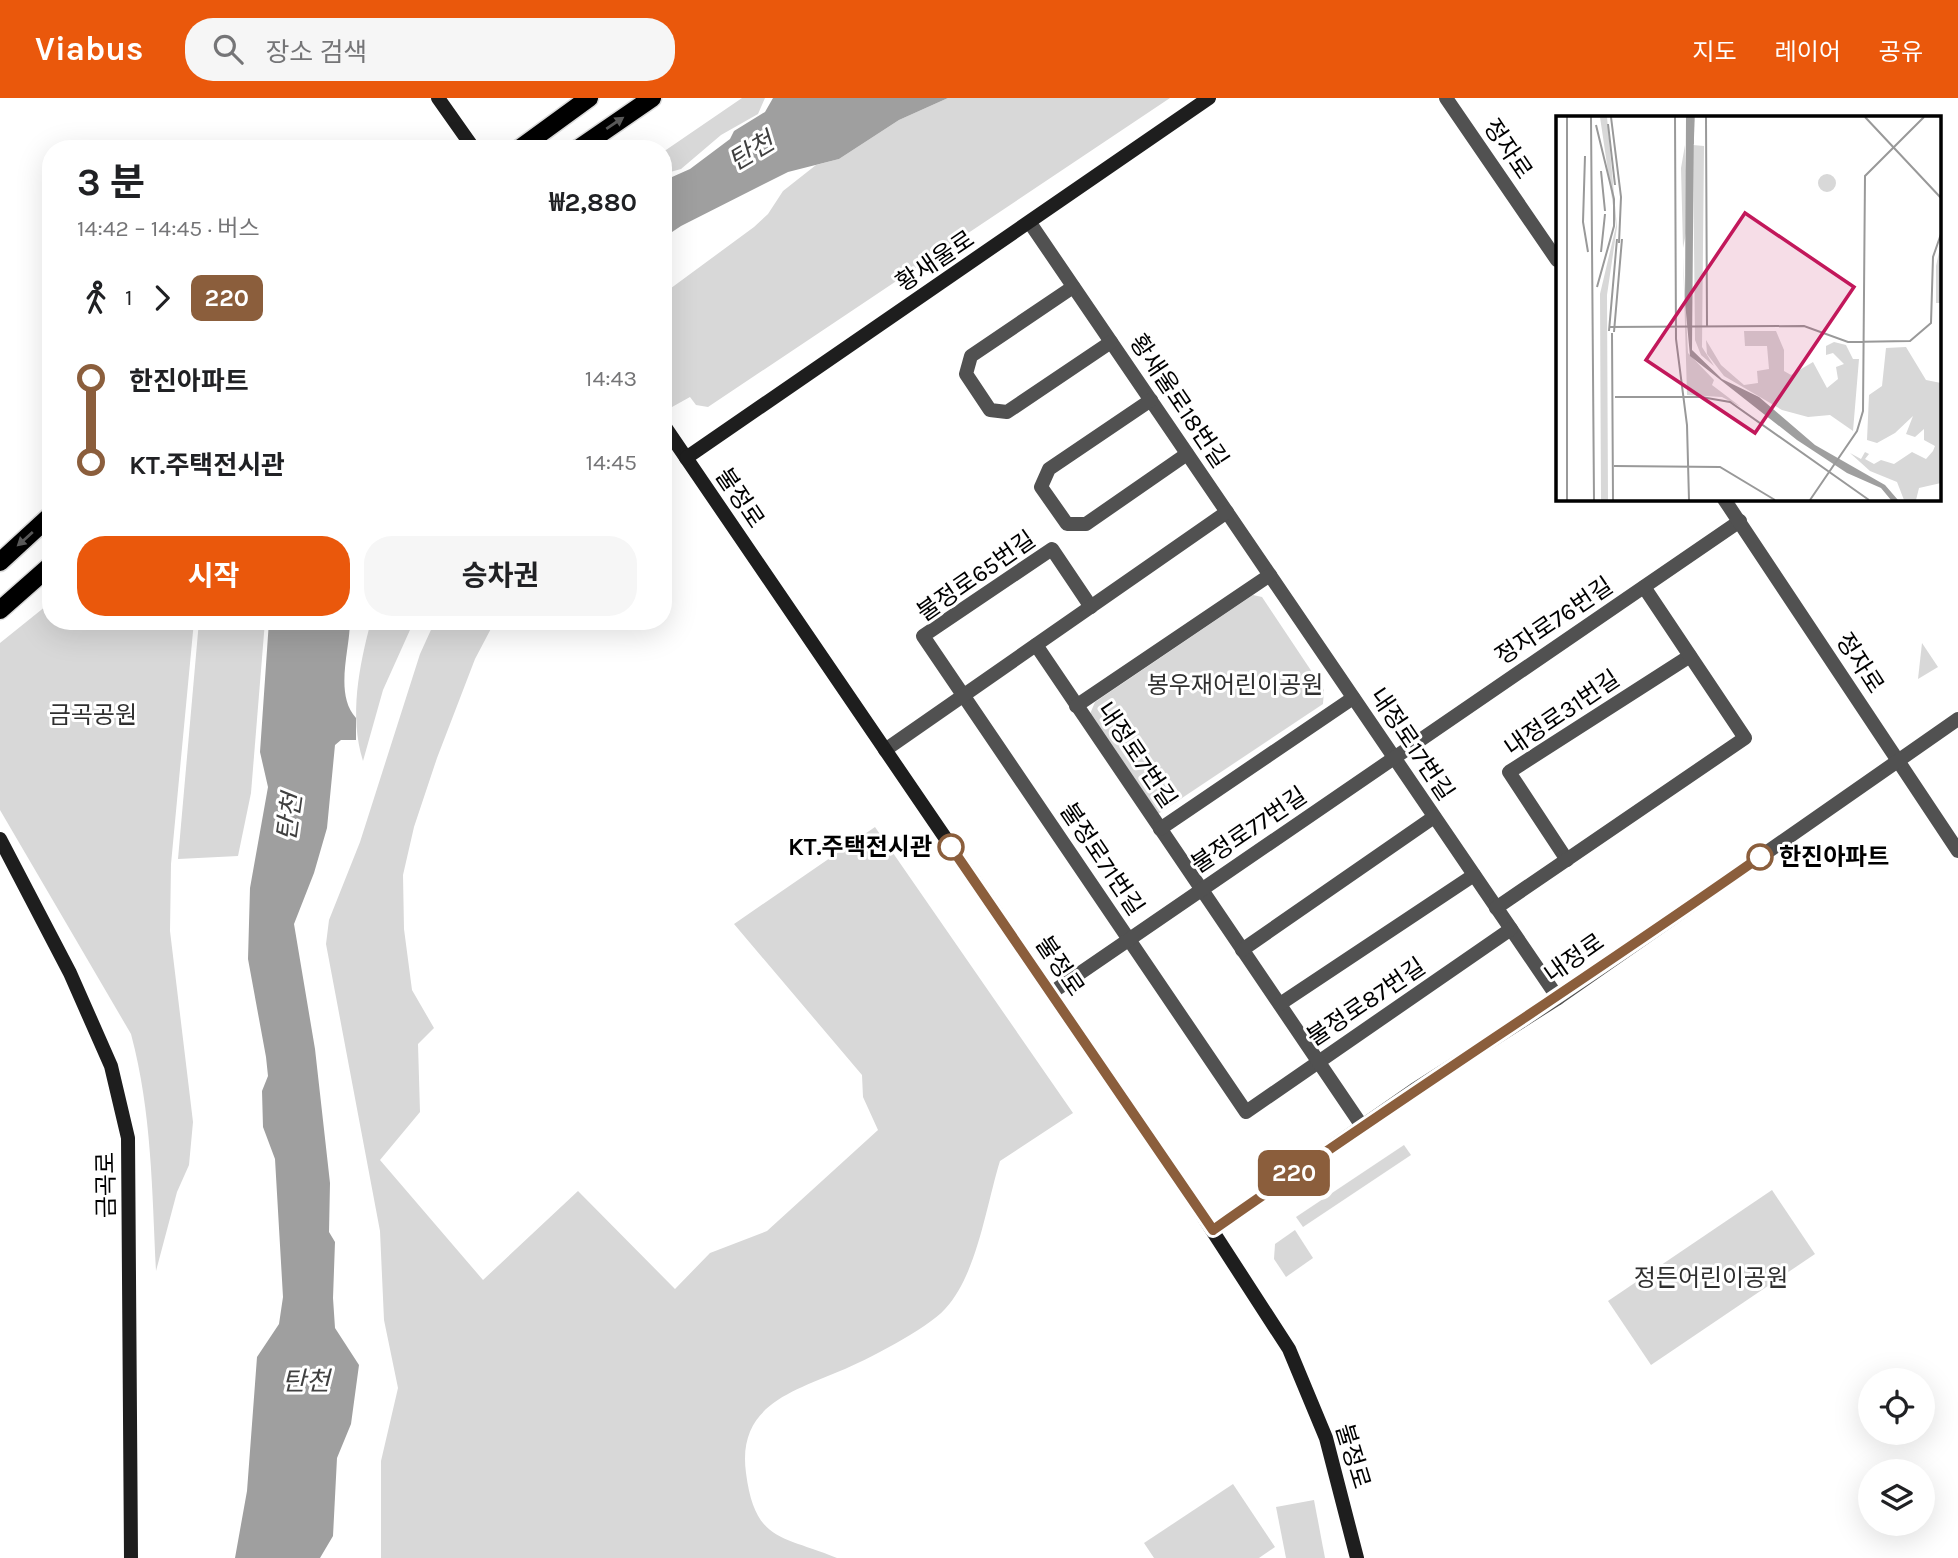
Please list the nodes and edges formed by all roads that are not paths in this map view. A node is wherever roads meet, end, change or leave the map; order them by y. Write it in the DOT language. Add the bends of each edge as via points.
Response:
graph roads {
  1 [pos="438,98"];
  2 [pos="589,98"];
  3 [pos="652,98"];
  4 [pos="1209,98"];
  5 [pos="1446,98"];
  6 [pos="468,140"];
  7 [pos="531,140"];
  8 [pos="591,140"];
  9 [pos="1030,223"];
  10 [pos="1556,259"];
  11 [pos="1073,287"];
  12 [pos="1111,342"];
  13 [pos="1151,400"];
  14 [pos="672,437"];
  15 [pos="1187,454"];
  16 [pos="686,458"];
  17 [pos="1725,500"];
  18 [pos="1227,512"];
  19 [pos="1740,521"];
  20 [pos="42,524"];
  21 [pos="0,562"];
  22 [pos="42,573"];
  23 [pos="1270,575"];
  24 [pos="1644,587"];
  25 [pos="1290,605"];
  26 [pos="1091,607"];
  27 [pos="0,610"];
  28 [pos="1036,645"];
  29 [pos="1690,656"];
  30 [pos="963,696"];
  31 [pos="1353,698"];
  32 [pos="1076,706"];
  33 [pos="1958,719"];
  34 [pos="885,750"];
  35 [pos="1394,758"];
  36 [pos="1897,762"];
  37 [pos="1037,804"];
  38 [pos="1434,817"];
  39 [pos="1160,830"];
  40 [pos="0,839"];
  41 [pos="1958,851"];
  42 [pos="1567,860"];
  43 [pos="1474,875"];
  44 [pos="1202,890"];
  45 [pos="1496,908"];
  46 [pos="1511,929"];
  47 [pos="1129,940"];
  48 [pos="1242,950"];
  49 [pos="1051,993"];
  50 [pos="1558,998"];
  51 [pos="1280,1004"];
  52 [pos="1318,1062"];
  53 [pos="1362,1126"];
  54 [pos="1213,1230"];
  55 [pos="131,1558"];
  56 [pos="1357,1558"];
  1 -- 6 [label="main road"];
  2 -- 7 [label="main road"];
  8 -- 3 [label="main road, one-way"];
  4 -- 9 [label="main road, 황새울로"];
  5 -- 10 [label="street, 정자로"];
  9 -- 11 [label="street, 황새울로18번길"];
  9 -- 16 [label="main road, 황새울로"];
  11 -- 12 [label="street, 황새울로18번길"];
  11 -- 12 [label="street" via="971,356 966,374 990,410 1007,412"];
  12 -- 13 [label="street, 황새울로18번길"];
  13 -- 15 [label="street, 황새울로18번길"];
  13 -- 15 [label="street" via="1049,469 1041,486 1067,524 1086,524"];
  14 -- 16 [label="main road, 불정로"];
  15 -- 18 [label="street, 황새울로18번길"];
  16 -- 34 [label="main road, 불정로"];
  17 -- 19 [label="street, 정자로"];
  18 -- 23 [label="street, 황새울로18번길"];
  18 -- 26 [label="street"];
  19 -- 24 [label="street, 정자로76번길"];
  19 -- 36 [label="street, 정자로"];
  20 -- 21 [label="main road, one-way"];
  22 -- 27 [label="main road"];
  23 -- 25 [label="street, 황새울로18번길"];
  23 -- 32 [label="street, 내정로7번길"];
  24 -- 29 [label="street"];
  24 -- 35 [label="street, 정자로76번길"];
  25 -- 31 [label="street, 내정로17번길"];
  26 -- 28 [label="street"];
  26 -- 30 [label="street, 불정로65번길" via="1052,549 923,636"];
  28 -- 30 [label="street"];
  28 -- 32 [label="street, 내정로7번길"];
  29 -- 42 [label="street" via="1745,738"];
  29 -- 42 [label="street, 내정로31번길" via="1509,772"];
  30 -- 34 [label="street"];
  30 -- 37 [label="street, 불정로65번길"];
  31 -- 35 [label="street, 내정로17번길"];
  31 -- 39 [label="street, 내정로7번길"];
  32 -- 39 [label="street, 내정로7번길"];
  33 -- 36 [label="street, 내정로"];
  34 -- 49 [label="main road, 불정로"];
  35 -- 38 [label="street, 내정로17번길"];
  35 -- 44 [label="street, 불정로77번길"];
  36 -- 41 [label="street, 정자로"];
  36 -- 50 [label="street, 내정로"];
  37 -- 47 [label="street, 불정로71번길"];
  38 -- 43 [label="street, 내정로17번길"];
  38 -- 48 [label="street"];
  39 -- 44 [label="street, 내정로7번길"];
  40 -- 55 [label="main road, 금곡로" via="70,973 111,1066 128,1138"];
  42 -- 45 [label="street"];
  43 -- 45 [label="street, 내정로17번길"];
  43 -- 51 [label="street"];
  44 -- 47 [label="street, 불정로77번길"];
  44 -- 48 [label="street, 내정로7번길"];
  45 -- 46 [label="street, 내정로17번길"];
  46 -- 50 [label="street, 내정로17번길"];
  46 -- 52 [label="street, 불정로87번길"];
  47 -- 49 [label="street, 불정로77번길"];
  47 -- 52 [label="street, 불정로87번길" via="1246,1112"];
  48 -- 51 [label="street, 내정로7번길"];
  49 -- 54 [label="main road, 불정로"];
  50 -- 53 [label="street, 내정로"];
  51 -- 52 [label="street, 내정로7번길"];
  52 -- 53 [label="street, 내정로7번길"];
  53 -- 54 [label="street, 내정로"];
  54 -- 56 [label="main road, 불정로" via="1284,1340 1306,1385 1336,1472"];
}
